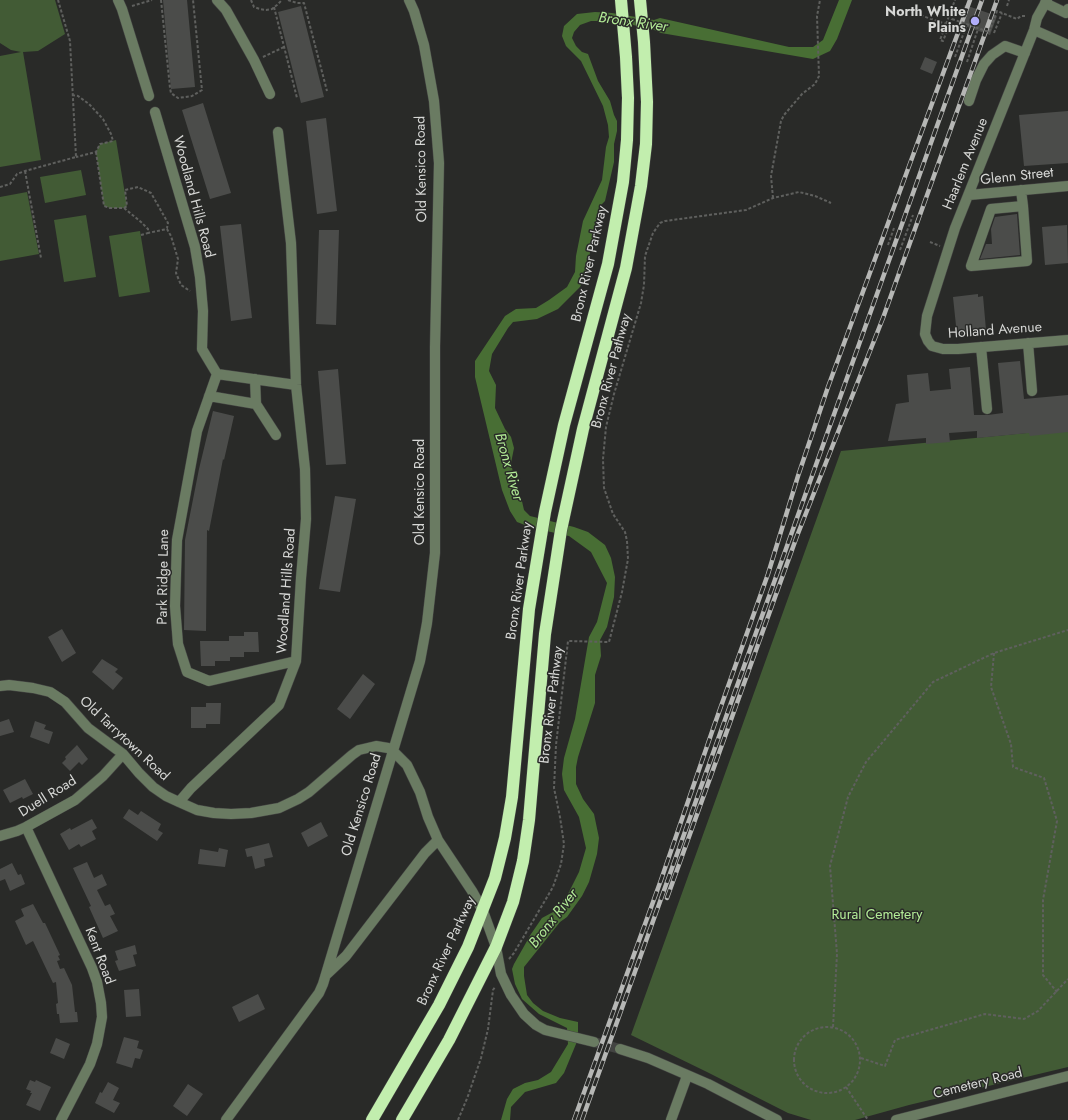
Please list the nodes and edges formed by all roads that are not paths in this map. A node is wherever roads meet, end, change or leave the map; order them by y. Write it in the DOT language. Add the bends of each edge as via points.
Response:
graph roads {
  1 [pos="217,0"];
  2 [pos="409,0"];
  3 [pos="621,0"];
  4 [pos="1046,1"];
  5 [pos="640,2"];
  6 [pos="121,3"];
  7 [pos="1068,9"];
  8 [pos="1034,30"];
  9 [pos="1068,46"];
  10 [pos="1025,53"];
  11 [pos="270,94"];
  12 [pos="149,96"];
  13 [pos="969,101"];
  14 [pos="155,112"];
  15 [pos="278,132"];
  16 [pos="1068,186"];
  17 [pos="1021,190"];
  18 [pos="968,195"];
  19 [pos="1023,206"];
  20 [pos="1068,340"];
  21 [pos="928,341"];
  22 [pos="1028,343"];
  23 [pos="981,347"];
  24 [pos="217,374"];
  25 [pos="255,379"];
  26 [pos="296,384"];
  27 [pos="1032,391"];
  28 [pos="210,396"];
  29 [pos="256,404"];
  30 [pos="987,409"];
  31 [pos="276,435"];
  32 [pos="296,661"];
  33 [pos="0,686"];
  34 [pos="393,751"];
  35 [pos="123,754"];
  36 [pos="179,802"];
  37 [pos="26,827"];
  38 [pos="0,836"];
  39 [pos="438,840"];
  40 [pos="483,911"];
  41 [pos="496,947"];
  42 [pos="327,974"];
  43 [pos="594,1042"];
  44 [pos="620,1049"];
  45 [pos="686,1076"];
  46 [pos="1068,1076"];
  47 [pos="61,1120"];
  48 [pos="226,1120"];
  49 [pos="372,1120"];
  50 [pos="402,1120"];
  51 [pos="671,1120"];
  52 [pos="777,1120"];
  53 [pos="896,1120"];
  1 -- 11 [label="street" via="226,10 255,61"];
  2 -- 34 [label="street, Old Kensico Road" via="424,45 434,102 439,163 435,347 435,553 431,596 420,660"];
  3 -- 40 [label="highway, Bronx River Parkway" via="628,78 628,119 620,202 608,264 564,425 545,512 527,631 511,804 500,858"];
  4 -- 7 [label="street" via="1066,14"];
  4 -- 8 [label="street, Haarlem Avenue"];
  5 -- 41 [label="highway" via="646,81 646,130 638,206 626,268 563,515 546,634 526,841 518,882"];
  6 -- 12 [label="street"];
  8 -- 9 [label="street"];
  8 -- 10 [label="street, Haarlem Avenue"];
  10 -- 13 [label="street" via="1004,46 992,55 984,64"];
  10 -- 18 [label="street, Haarlem Avenue"];
  14 -- 24 [label="street, Woodland Hills Road" via="195,247 203,311 202,348"];
  15 -- 26 [label="street, Woodland Hills Road" via="291,243"];
  16 -- 17 [label="street, Glenn Street"];
  17 -- 18 [label="street, Glenn Street"];
  17 -- 19 [label="street"];
  18 -- 21 [label="street, Haarlem Avenue" via="927,316 925,328"];
  19 -- 19 [label="street" via="1027,261 971,266 991,209"];
  20 -- 22 [label="street, Holland Avenue"];
  21 -- 23 [label="street, Holland Avenue" via="932,346 943,349"];
  22 -- 23 [label="street, Holland Avenue"];
  22 -- 27 [label="street"];
  23 -- 30 [label="street"];
  24 -- 25 [label="street"];
  24 -- 28 [label="street, Park Ridge Lane"];
  25 -- 26 [label="street"];
  25 -- 29 [label="street"];
  26 -- 32 [label="street, Woodland Hills Road" via="305,469 306,519"];
  28 -- 29 [label="street"];
  28 -- 32 [label="street, Park Ridge Lane" via="197,431 177,540 175,606 178,644 188,672 209,681"];
  29 -- 31 [label="street"];
  32 -- 36 [label="street, Woodland Hills Road" via="278,705"];
  33 -- 35 [label="street, Old Tarrytown Road" via="9,685 50,692 65,702 88,728"];
  34 -- 36 [label="street, Old Tarrytown Road" via="376,746 359,750 309,792 288,804 269,810 244,814 214,813 197,810"];
  34 -- 39 [label="street" via="410,770"];
  34 -- 42 [label="street, Old Kensico Road"];
  35 -- 36 [label="street, Old Tarrytown Road" via="153,787"];
  35 -- 37 [label="street, Duell Road" via="103,776 75,800"];
  37 -- 38 [label="street, Duell Road"];
  37 -- 47 [label="street, Kent Road" via="89,963 97,982 101,1004 102,1017 97,1044 90,1064"];
  39 -- 40 [label="street"];
  39 -- 42 [label="street, Old Kensico Road" via="425,853 346,956"];
  40 -- 41 [label="street"];
  40 -- 49 [label="highway, Bronx River Parkway" via="440,1005"];
  41 -- 43 [label="street" via="501,974 524,1014 545,1030"];
  41 -- 50 [label="highway" via="449,1040"];
  42 -- 48 [label="street, Old Kensico Road" via="319,993"];
  44 -- 45 [label="street" via="648,1058"];
  45 -- 51 [label="street"];
  45 -- 52 [label="street" via="708,1084"];
  46 -- 53 [label="street, Cemetery Road"];
}
